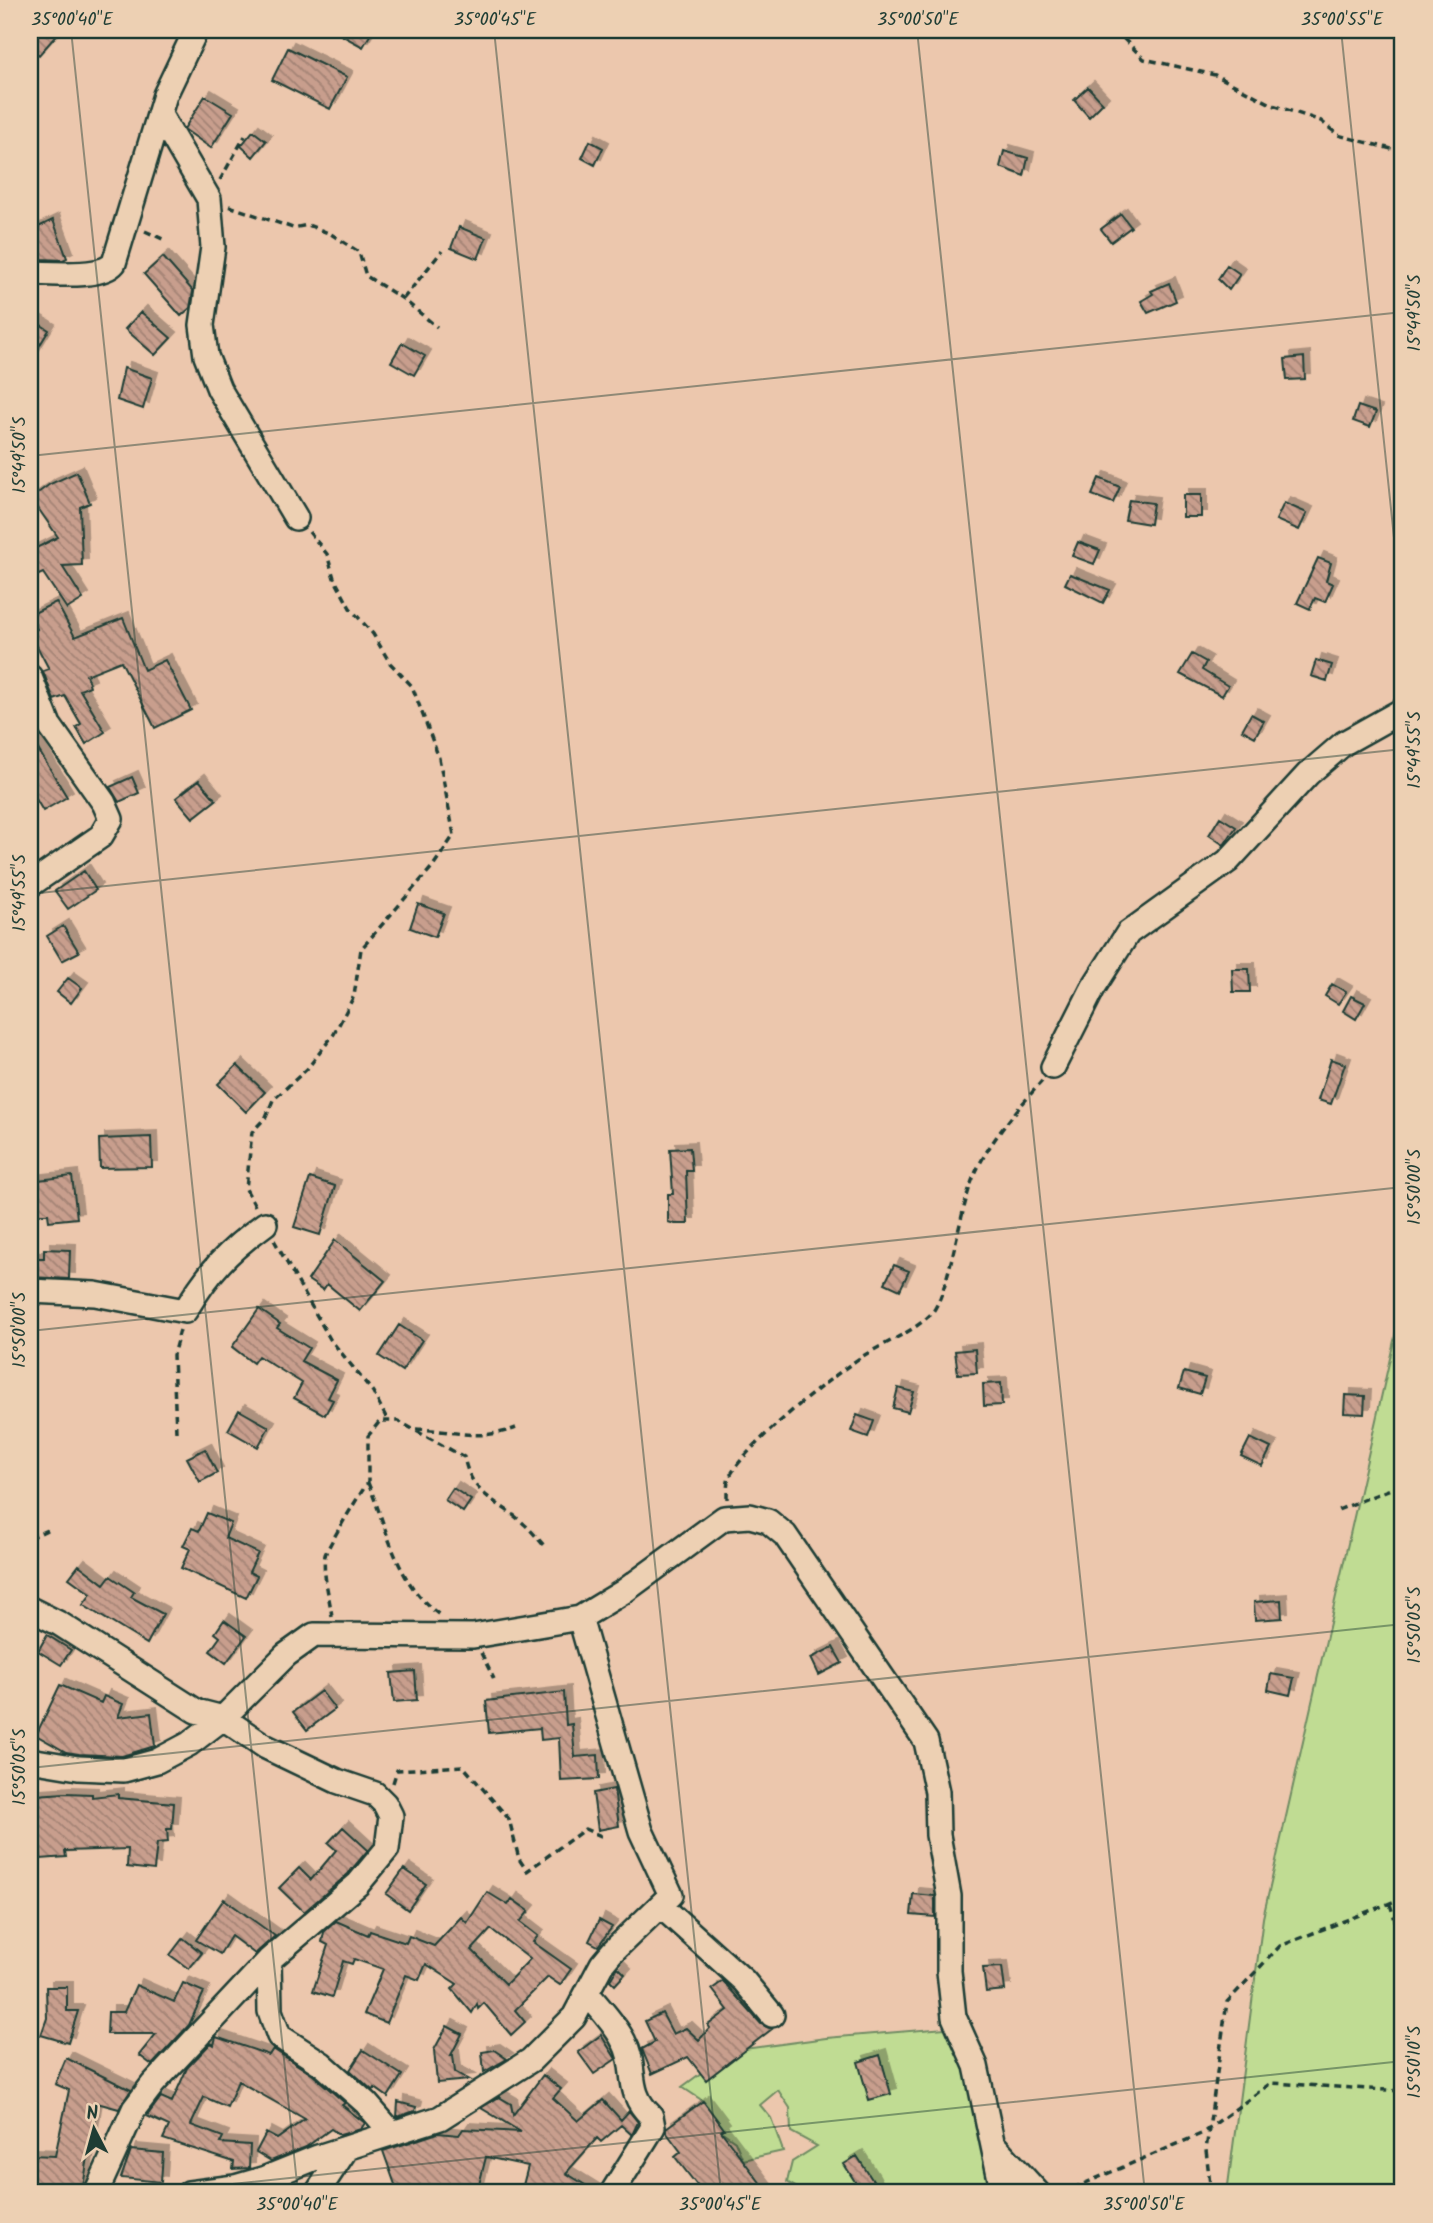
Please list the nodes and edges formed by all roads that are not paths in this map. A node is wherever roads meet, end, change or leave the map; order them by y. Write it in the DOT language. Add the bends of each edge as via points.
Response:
graph roads {
  1 [pos="196,30"];
  2 [pos="160,115"];
  3 [pos="30,273"];
  4 [pos="296,518"];
  5 [pos="30,677"];
  6 [pos="1403,710"];
  7 [pos="30,885"];
  8 [pos="1053,1067"];
  9 [pos="265,1224"];
  10 [pos="30,1291"];
  11 [pos="30,1609"];
  12 [pos="580,1618"];
  13 [pos="223,1718"];
  14 [pos="30,1760"];
  15 [pos="661,1906"];
  16 [pos="269,1960"];
  17 [pos="588,1994"];
  18 [pos="772,2015"];
  19 [pos="392,2133"];
  20 [pos="992,2143"];
  21 [pos="346,2149"];
  22 [pos="96,2193"];
  23 [pos="189,2193"];
  24 [pos="317,2193"];
  25 [pos="612,2193"];
  26 [pos="1003,2193"];
  27 [pos="1038,2193"];
  1 -- 2 [label="street"];
  2 -- 3 [label="street" via="120,251 109,270"];
  2 -- 4 [label="street" via="209,199 213,247 202,326 206,356 219,389"];
  5 -- 7 [label="street" via="49,725 111,819 101,836"];
  6 -- 8 [label="street" via="1344,743 1308,774 1228,861 1128,933 1093,988"];
  9 -- 10 [label="street" via="228,1252 185,1311 95,1294"];
  11 -- 13 [label="street" via="196,1711"];
  12 -- 13 [label="street" via="473,1636 314,1635 299,1643"];
  12 -- 15 [label="street" via="641,1830 669,1885 671,1895"];
  12 -- 20 [label="street" via="724,1518 750,1516 768,1521 785,1535 926,1741 949,1896 954,2017 976,2066"];
  13 -- 14 [label="street" via="190,1744 138,1767 78,1768"];
  13 -- 16 [label="street" via="266,1747 375,1794 391,1816 387,1849 358,1884"];
  15 -- 17 [label="street" via="602,1964"];
  15 -- 18 [label="street" via="744,1981"];
  16 -- 19 [label="street" via="270,2011 279,2036 322,2064"];
  16 -- 22 [label="street" via="140,2101"];
  17 -- 19 [label="street" via="574,2017 531,2060 440,2118"];
  17 -- 25 [label="street" via="624,2040 634,2090 653,2127"];
  19 -- 21 [label="street"];
  20 -- 26 [label="street"];
  20 -- 27 [label="street"];
  21 -- 23 [label="street" via="267,2178"];
  21 -- 24 [label="street"];
}
